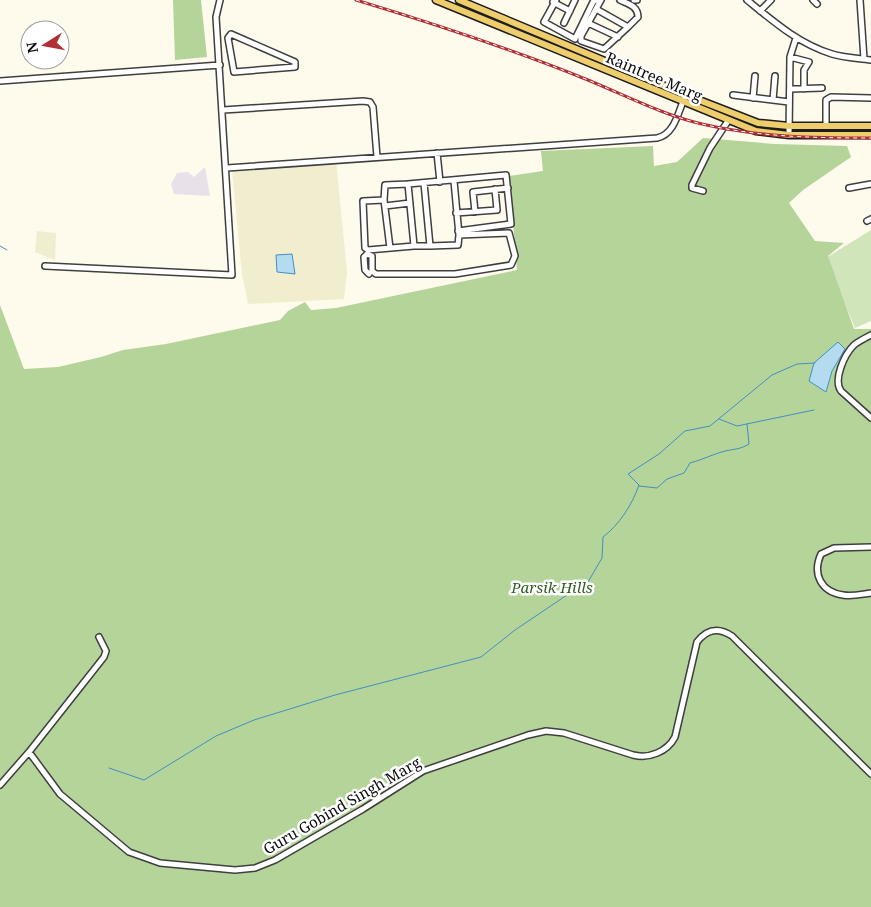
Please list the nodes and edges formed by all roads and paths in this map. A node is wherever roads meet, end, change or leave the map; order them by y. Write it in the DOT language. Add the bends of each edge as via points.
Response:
graph roads {
  1 [pos="220,0"];
  2 [pos="436,0"];
  3 [pos="459,0"];
  4 [pos="575,0"];
  5 [pos="601,0"];
  6 [pos="620,0"];
  7 [pos="747,0"];
  8 [pos="771,0"];
  9 [pos="860,0"];
  10 [pos="554,1"];
  11 [pos="593,1"];
  12 [pos="635,2"];
  13 [pos="596,10"];
  14 [pos="570,11"];
  15 [pos="760,11"];
  16 [pos="564,23"];
  17 [pos="588,23"];
  18 [pos="628,27"];
  19 [pos="618,37"];
  20 [pos="796,38"];
  21 [pos="790,57"];
  22 [pos="864,59"];
  23 [pos="871,60"];
  24 [pos="220,65"];
  25 [pos="269,70"];
  26 [pos="755,76"];
  27 [pos="775,76"];
  28 [pos="0,81"];
  29 [pos="822,88"];
  30 [pos="790,89"];
  31 [pos="804,89"];
  32 [pos="686,95"];
  33 [pos="733,95"];
  34 [pos="753,98"];
  35 [pos="871,98"];
  36 [pos="773,100"];
  37 [pos="790,102"];
  38 [pos="682,103"];
  39 [pos="223,110"];
  40 [pos="728,121"];
  41 [pos="789,126"];
  42 [pos="826,126"];
  43 [pos="871,126"];
  44 [pos="789,135"];
  45 [pos="871,135"];
  46 [pos="437,153"];
  47 [pos="377,157"];
  48 [pos="227,168"];
  49 [pos="454,181"];
  50 [pos="440,182"];
  51 [pos="424,183"];
  52 [pos="408,184"];
  53 [pos="871,184"];
  54 [pos="508,188"];
  55 [pos="849,188"];
  56 [pos="495,189"];
  57 [pos="703,191"];
  58 [pos="385,203"];
  59 [pos="410,204"];
  60 [pos="475,212"];
  61 [pos="456,213"];
  62 [pos="458,233"];
  63 [pos="414,246"];
  64 [pos="430,246"];
  65 [pos="390,248"];
  66 [pos="45,266"];
  67 [pos="369,274"];
  68 [pos="871,335"];
  69 [pos="871,418"];
  70 [pos="871,547"];
  71 [pos="871,593"];
  72 [pos="99,637"];
  73 [pos="29,752"];
  74 [pos="871,774"];
  75 [pos="0,785"];
  1 -- 24 [label="street" via="216,11"];
  2 -- 38 [label="main road, Raintree Marg"];
  3 -- 32 [label="main road, Raintree Marg"];
  4 -- 14 [label="street"];
  5 -- 13 [label="street"];
  6 -- 12 [label="street"];
  7 -- 15 [label="street"];
  8 -- 15 [label="street"];
  9 -- 22 [label="street"];
  10 -- 11 [label="street" via="544,22 575,39"];
  10 -- 14 [label="street"];
  12 -- 18 [label="street" via="638,17"];
  13 -- 17 [label="street"];
  13 -- 18 [label="street"];
  14 -- 16 [label="street"];
  15 -- 20 [label="street"];
  17 -- 19 [label="street"];
  17 -- 19 [label="street" via="581,36 582,41 604,49"];
  18 -- 19 [label="street"];
  20 -- 21 [label="street"];
  20 -- 22 [label="street" via="833,54"];
  21 -- 30 [label="street"];
  21 -- 31 [label="street" via="809,62 804,70"];
  22 -- 23 [label="street"];
  24 -- 28 [label="street"];
  24 -- 39 [label="street"];
  25 -- 25 [label="street" via="292,69 295,62 229,34 234,72"];
  26 -- 34 [label="street"];
  27 -- 36 [label="street"];
  29 -- 31 [label="street"];
  30 -- 31 [label="street"];
  30 -- 37 [label="street"];
  32 -- 38 [label="street"];
  32 -- 41 [label="main road, Raintree Marg" via="758,122"];
  33 -- 34 [label="street"];
  34 -- 36 [label="street"];
  35 -- 42 [label="street" via="831,97 826,100"];
  36 -- 37 [label="street"];
  37 -- 41 [label="street"];
  38 -- 40 [label="main road, Raintree Marg"];
  38 -- 46 [label="street" via="670,132 662,137"];
  39 -- 47 [label="street" via="370,102"];
  39 -- 48 [label="street"];
  40 -- 44 [label="main road, Raintree Marg" via="756,131"];
  40 -- 57 [label="street" via="692,185 692,188"];
  41 -- 42 [label="main road, Raintree Marg"];
  41 -- 44 [label="street"];
  42 -- 43 [label="main road, Raintree Marg"];
  44 -- 45 [label="main road, Raintree Marg"];
  46 -- 47 [label="street"];
  46 -- 50 [label="street"];
  47 -- 48 [label="street"];
  48 -- 66 [label="street" via="232,275"];
  49 -- 50 [label="street"];
  49 -- 54 [label="street" via="504,174"];
  49 -- 61 [label="street"];
  50 -- 51 [label="street"];
  51 -- 52 [label="street"];
  51 -- 64 [label="street"];
  52 -- 58 [label="street" via="385,185"];
  52 -- 59 [label="street"];
  53 -- 55 [label="street"];
  54 -- 56 [label="street"];
  54 -- 62 [label="street" via="511,224"];
  56 -- 60 [label="street" via="473,192"];
  56 -- 60 [label="street" via="497,210"];
  58 -- 59 [label="street"];
  58 -- 65 [label="street"];
  58 -- 65 [label="street" via="364,201 365,248"];
  59 -- 63 [label="street"];
  60 -- 61 [label="street"];
  61 -- 62 [label="street"];
  62 -- 64 [label="street" via="458,245"];
  62 -- 67 [label="street" via="509,234 514,259 511,265 464,273 376,274 372,271 372,256 367,254 364,256"];
  63 -- 64 [label="street"];
  63 -- 65 [label="street"];
  68 -- 69 [label="street" via="853,346 837,379 841,392"];
  70 -- 71 [label="street" via="826,551 821,554 817,571 821,584 836,593 845,596"];
  72 -- 73 [label="street" via="106,651 104,657"];
  73 -- 74 [label="street, Guru Gobind Singh Marg" via="66,799 136,856 160,863 235,870 255,868 363,810 423,771 528,735 558,732 639,757 668,747 675,737 697,642 706,632 715,630 732,636"];
  73 -- 75 [label="street"];
}
